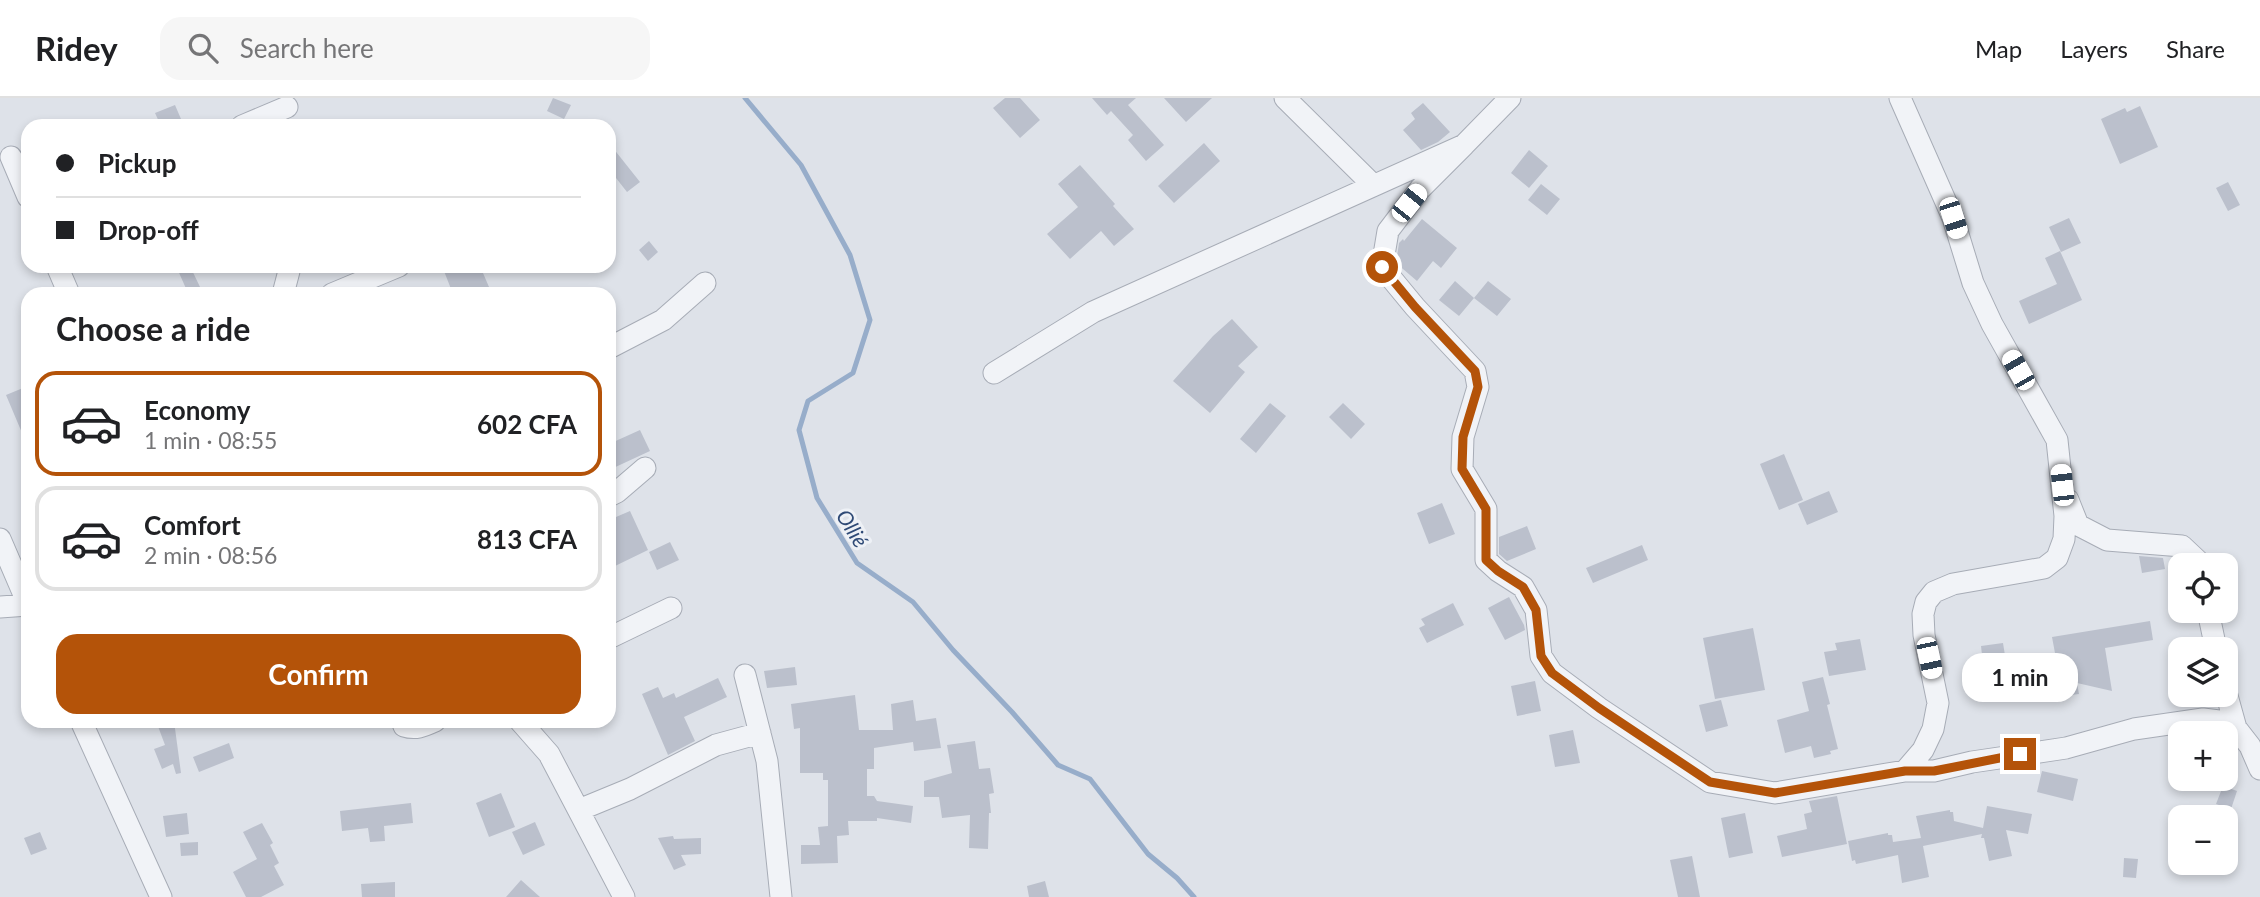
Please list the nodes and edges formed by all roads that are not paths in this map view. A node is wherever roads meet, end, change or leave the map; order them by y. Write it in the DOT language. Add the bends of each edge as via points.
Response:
graph roads {
  1 [pos="1285,98"];
  2 [pos="1510,98"];
  3 [pos="1900,98"];
  4 [pos="287,107"];
  5 [pos="259,119"];
  6 [pos="1464,145"];
  7 [pos="11,157"];
  8 [pos="21,181"];
  9 [pos="1373,185"];
  10 [pos="382,273"];
  11 [pos="705,283"];
  12 [pos="349,287"];
  13 [pos="616,344"];
  14 [pos="994,373"];
  15 [pos="645,468"];
  16 [pos="2062,485"];
  17 [pos="616,492"];
  18 [pos="0,538"];
  19 [pos="2189,553"];
  20 [pos="21,588"];
  21 [pos="21,606"];
  22 [pos="0,607"];
  23 [pos="671,608"];
  24 [pos="616,635"];
  25 [pos="745,675"];
  26 [pos="2189,721"];
  27 [pos="2219,721"];
  28 [pos="2168,724"];
  29 [pos="84,728"];
  30 [pos="526,728"];
  31 [pos="2238,730"];
  32 [pos="760,733"];
  33 [pos="2260,769"];
  34 [pos="1905,771"];
  35 [pos="579,810"];
  36 [pos="162,897"];
  37 [pos="624,897"];
  38 [pos="781,897"];
  1 -- 9 [label="street"];
  2 -- 6 [label="street"];
  3 -- 16 [label="street" via="1953,218 1973,283 2057,440"];
  4 -- 5 [label="street"];
  6 -- 9 [label="street"];
  6 -- 34 [label="street" via="1420,189 1388,231 1382,267 1475,371 1478,387 1463,437 1462,469 1486,509 1486,560 1523,587 1536,610 1541,656 1552,673 1710,782 1775,793"];
  7 -- 8 [label="street"];
  9 -- 14 [label="street" via="1093,312"];
  10 -- 12 [label="street"];
  11 -- 13 [label="street" via="663,320"];
  15 -- 17 [label="street"];
  16 -- 19 [label="street" via="2078,525 2107,540 2182,546"];
  16 -- 34 [label="street" via="2064,539 2057,558 2044,568 1953,584 1934,592 1926,602 1924,635 1938,703 1923,750"];
  18 -- 20 [label="street"];
  21 -- 22 [label="street"];
  23 -- 24 [label="street"];
  25 -- 32 [label="street"];
  26 -- 27 [label="street"];
  28 -- 34 [label="street" via="2066,748 1934,771"];
  29 -- 36 [label="street"];
  30 -- 35 [label="street" via="549,754"];
  31 -- 33 [label="street"];
  32 -- 35 [label="street" via="716,744"];
  32 -- 38 [label="street"];
  35 -- 37 [label="street"];
}
